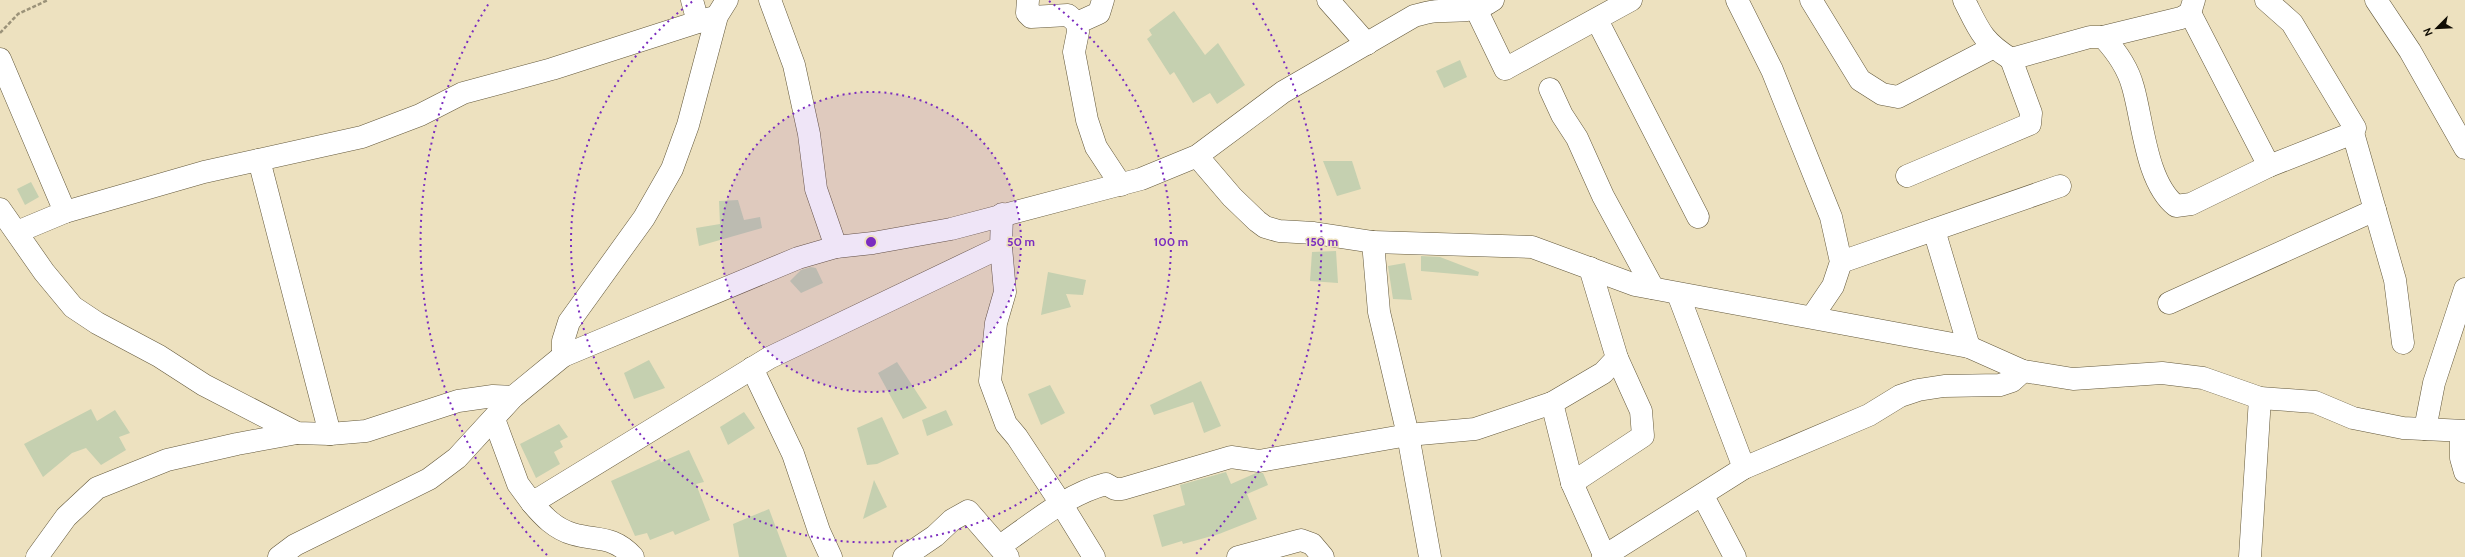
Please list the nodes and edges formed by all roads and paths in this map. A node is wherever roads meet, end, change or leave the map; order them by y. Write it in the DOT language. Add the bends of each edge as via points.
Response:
graph roads {
  1 [pos="48,0"];
  2 [pos="692,0"];
  3 [pos="770,0"];
  4 [pos="1028,0"];
  5 [pos="1103,0"];
  6 [pos="1328,0"];
  7 [pos="1631,0"];
  8 [pos="1737,0"];
  9 [pos="1811,0"];
  10 [pos="1966,0"];
  11 [pos="2266,0"];
  12 [pos="2376,0"];
  13 [pos="1485,5"];
  14 [pos="2192,7"];
  15 [pos="714,13"];
  16 [pos="1597,20"];
  17 [pos="1077,23"];
  18 [pos="0,33"];
  19 [pos="2103,37"];
  20 [pos="1367,44"];
  21 [pos="1992,48"];
  22 [pos="0,59"];
  23 [pos="2011,59"];
  24 [pos="1550,89"];
  25 [pos="2353,133"];
  26 [pos="2465,148"];
  27 [pos="1197,156"];
  28 [pos="259,160"];
  29 [pos="2269,166"];
  30 [pos="1907,176"];
  31 [pos="1121,185"];
  32 [pos="2060,186"];
  33 [pos="0,209"];
  34 [pos="2375,210"];
  35 [pos="65,212"];
  36 [pos="1002,214"];
  37 [pos="1698,217"];
  38 [pos="1934,230"];
  39 [pos="17,232"];
  40 [pos="1373,242"];
  41 [pos="836,247"];
  42 [pos="1001,247"];
  43 [pos="1841,262"];
  44 [pos="1590,268"];
  45 [pos="1653,288"];
  46 [pos="2465,289"];
  47 [pos="1678,294"];
  48 [pos="2169,303"];
  49 [pos="1812,317"];
  50 [pos="2403,343"];
  51 [pos="1969,347"];
  52 [pos="563,356"];
  53 [pos="1617,358"];
  54 [pos="752,368"];
  55 [pos="2023,371"];
  56 [pos="513,397"];
  57 [pos="2260,398"];
  58 [pos="1552,403"];
  59 [pos="494,419"];
  60 [pos="2425,429"];
  61 [pos="2463,431"];
  62 [pos="297,433"];
  63 [pos="330,434"];
  64 [pos="1408,435"];
  65 [pos="1744,468"];
  66 [pos="2465,472"];
  67 [pos="1572,483"];
  68 [pos="1702,496"];
  69 [pos="532,503"];
  70 [pos="1062,504"];
  71 [pos="1004,551"];
  72 [pos="37,557"];
  73 [pos="279,557"];
  74 [pos="633,557"];
  75 [pos="831,557"];
  76 [pos="904,557"];
  77 [pos="1094,557"];
  78 [pos="1238,557"];
  79 [pos="1323,557"];
  80 [pos="1430,557"];
  81 [pos="1604,557"];
  82 [pos="1735,557"];
  83 [pos="2250,557"];
  1 -- 18 [label="path" via="18,14"];
  2 -- 15 [label="street"];
  3 -- 41 [label="street" via="794,65 809,134 816,189"];
  4 -- 17 [label="street" via="1027,13 1031,17 1068,15"];
  5 -- 17 [label="street" via="1099,13"];
  6 -- 20 [label="street"];
  7 -- 16 [label="street"];
  8 -- 43 [label="street" via="1772,70 1831,217"];
  9 -- 21 [label="street" via="1860,80 1882,94 1898,97"];
  10 -- 21 [label="street" via="1980,32"];
  11 -- 25 [label="street" via="2292,23 2355,128"];
  12 -- 26 [label="street" via="2410,51"];
  13 -- 16 [label="street" via="1505,69"];
  13 -- 20 [label="street" via="1456,13 1437,11 1414,16"];
  14 -- 19 [label="street" via="2181,18"];
  14 -- 29 [label="street"];
  15 -- 28 [label="street" via="552,69 463,93 420,115 362,138"];
  15 -- 52 [label="street" via="688,125 672,170 644,218 569,322 562,341"];
  16 -- 37 [label="street"];
  17 -- 31 [label="street" via="1074,52 1087,120 1096,146"];
  19 -- 23 [label="street" via="2090,37"];
  19 -- 29 [label="street" via="2120,59 2133,86 2146,150 2164,195 2176,206 2191,204"];
  20 -- 27 [label="street" via="1283,92"];
  21 -- 23 [label="street"];
  22 -- 35 [label="street"];
  23 -- 30 [label="street" via="2031,113 2030,124"];
  24 -- 45 [label="street" via="1562,115 1577,138 1602,196"];
  25 -- 29 [label="street"];
  25 -- 34 [label="street"];
  27 -- 31 [label="street" via="1182,164"];
  27 -- 40 [label="street" via="1232,197 1265,227"];
  28 -- 35 [label="street" via="204,172"];
  28 -- 63 [label="street"];
  31 -- 36 [label="street"];
  32 -- 38 [label="street"];
  33 -- 39 [label="street"];
  34 -- 48 [label="street"];
  34 -- 50 [label="street" via="2395,280"];
  35 -- 39 [label="street"];
  36 -- 41 [label="street" via="951,229"];
  36 -- 42 [label="street"];
  38 -- 43 [label="street"];
  38 -- 51 [label="street"];
  39 -- 62 [label="street" via="63,295 85,316 160,356 210,388"];
  40 -- 44 [label="street" via="1532,247"];
  40 -- 64 [label="street" via="1379,312"];
  41 -- 52 [label="street" via="798,258"];
  42 -- 54 [label="street" via="768,358"];
  42 -- 70 [label="street" via="1005,292 996,323 990,381 1006,424"];
  43 -- 49 [label="street" via="1833,286"];
  44 -- 45 [label="street" via="1635,285"];
  44 -- 53 [label="street"];
  45 -- 47 [label="street"];
  46 -- 60 [label="street" via="2434,383"];
  47 -- 49 [label="street"];
  47 -- 65 [label="street"];
  49 -- 51 [label="street"];
  51 -- 55 [label="street"];
  52 -- 56 [label="street"];
  53 -- 58 [label="street" via="1602,373"];
  53 -- 67 [label="street" via="1641,411 1643,436"];
  54 -- 69 [label="street"];
  54 -- 75 [label="street" via="793,454 819,531"];
  55 -- 57 [label="street" via="2073,379 2168,374 2203,378"];
  55 -- 65 [label="street" via="2012,381 2000,385 1944,386 1900,396 1869,415"];
  56 -- 59 [label="street"];
  56 -- 63 [label="street" via="493,396 458,401 366,431"];
  57 -- 60 [label="street" via="2315,402 2354,418 2403,428"];
  57 -- 83 [label="street"];
  58 -- 64 [label="street" via="1475,429"];
  58 -- 67 [label="street"];
  59 -- 69 [label="street" via="518,484"];
  59 -- 73 [label="street" via="457,458 429,478 295,545"];
  60 -- 61 [label="street"];
  61 -- 66 [label="street" via="2461,458"];
  62 -- 63 [label="street"];
  62 -- 72 [label="street" via="167,460 97,488 66,517"];
  64 -- 70 [label="street" via="1259,461 1231,457 1122,489 1115,489 1106,484"];
  64 -- 80 [label="street"];
  65 -- 68 [label="street"];
  67 -- 81 [label="street"];
  68 -- 81 [label="street"];
  68 -- 82 [label="street"];
  69 -- 74 [label="street" via="547,520 573,534 599,537 625,548"];
  70 -- 71 [label="street"];
  70 -- 77 [label="street"];
  71 -- 76 [label="street" via="968,511 952,520 935,536"];
  78 -- 79 [label="street" via="1301,540 1312,544"];
}
